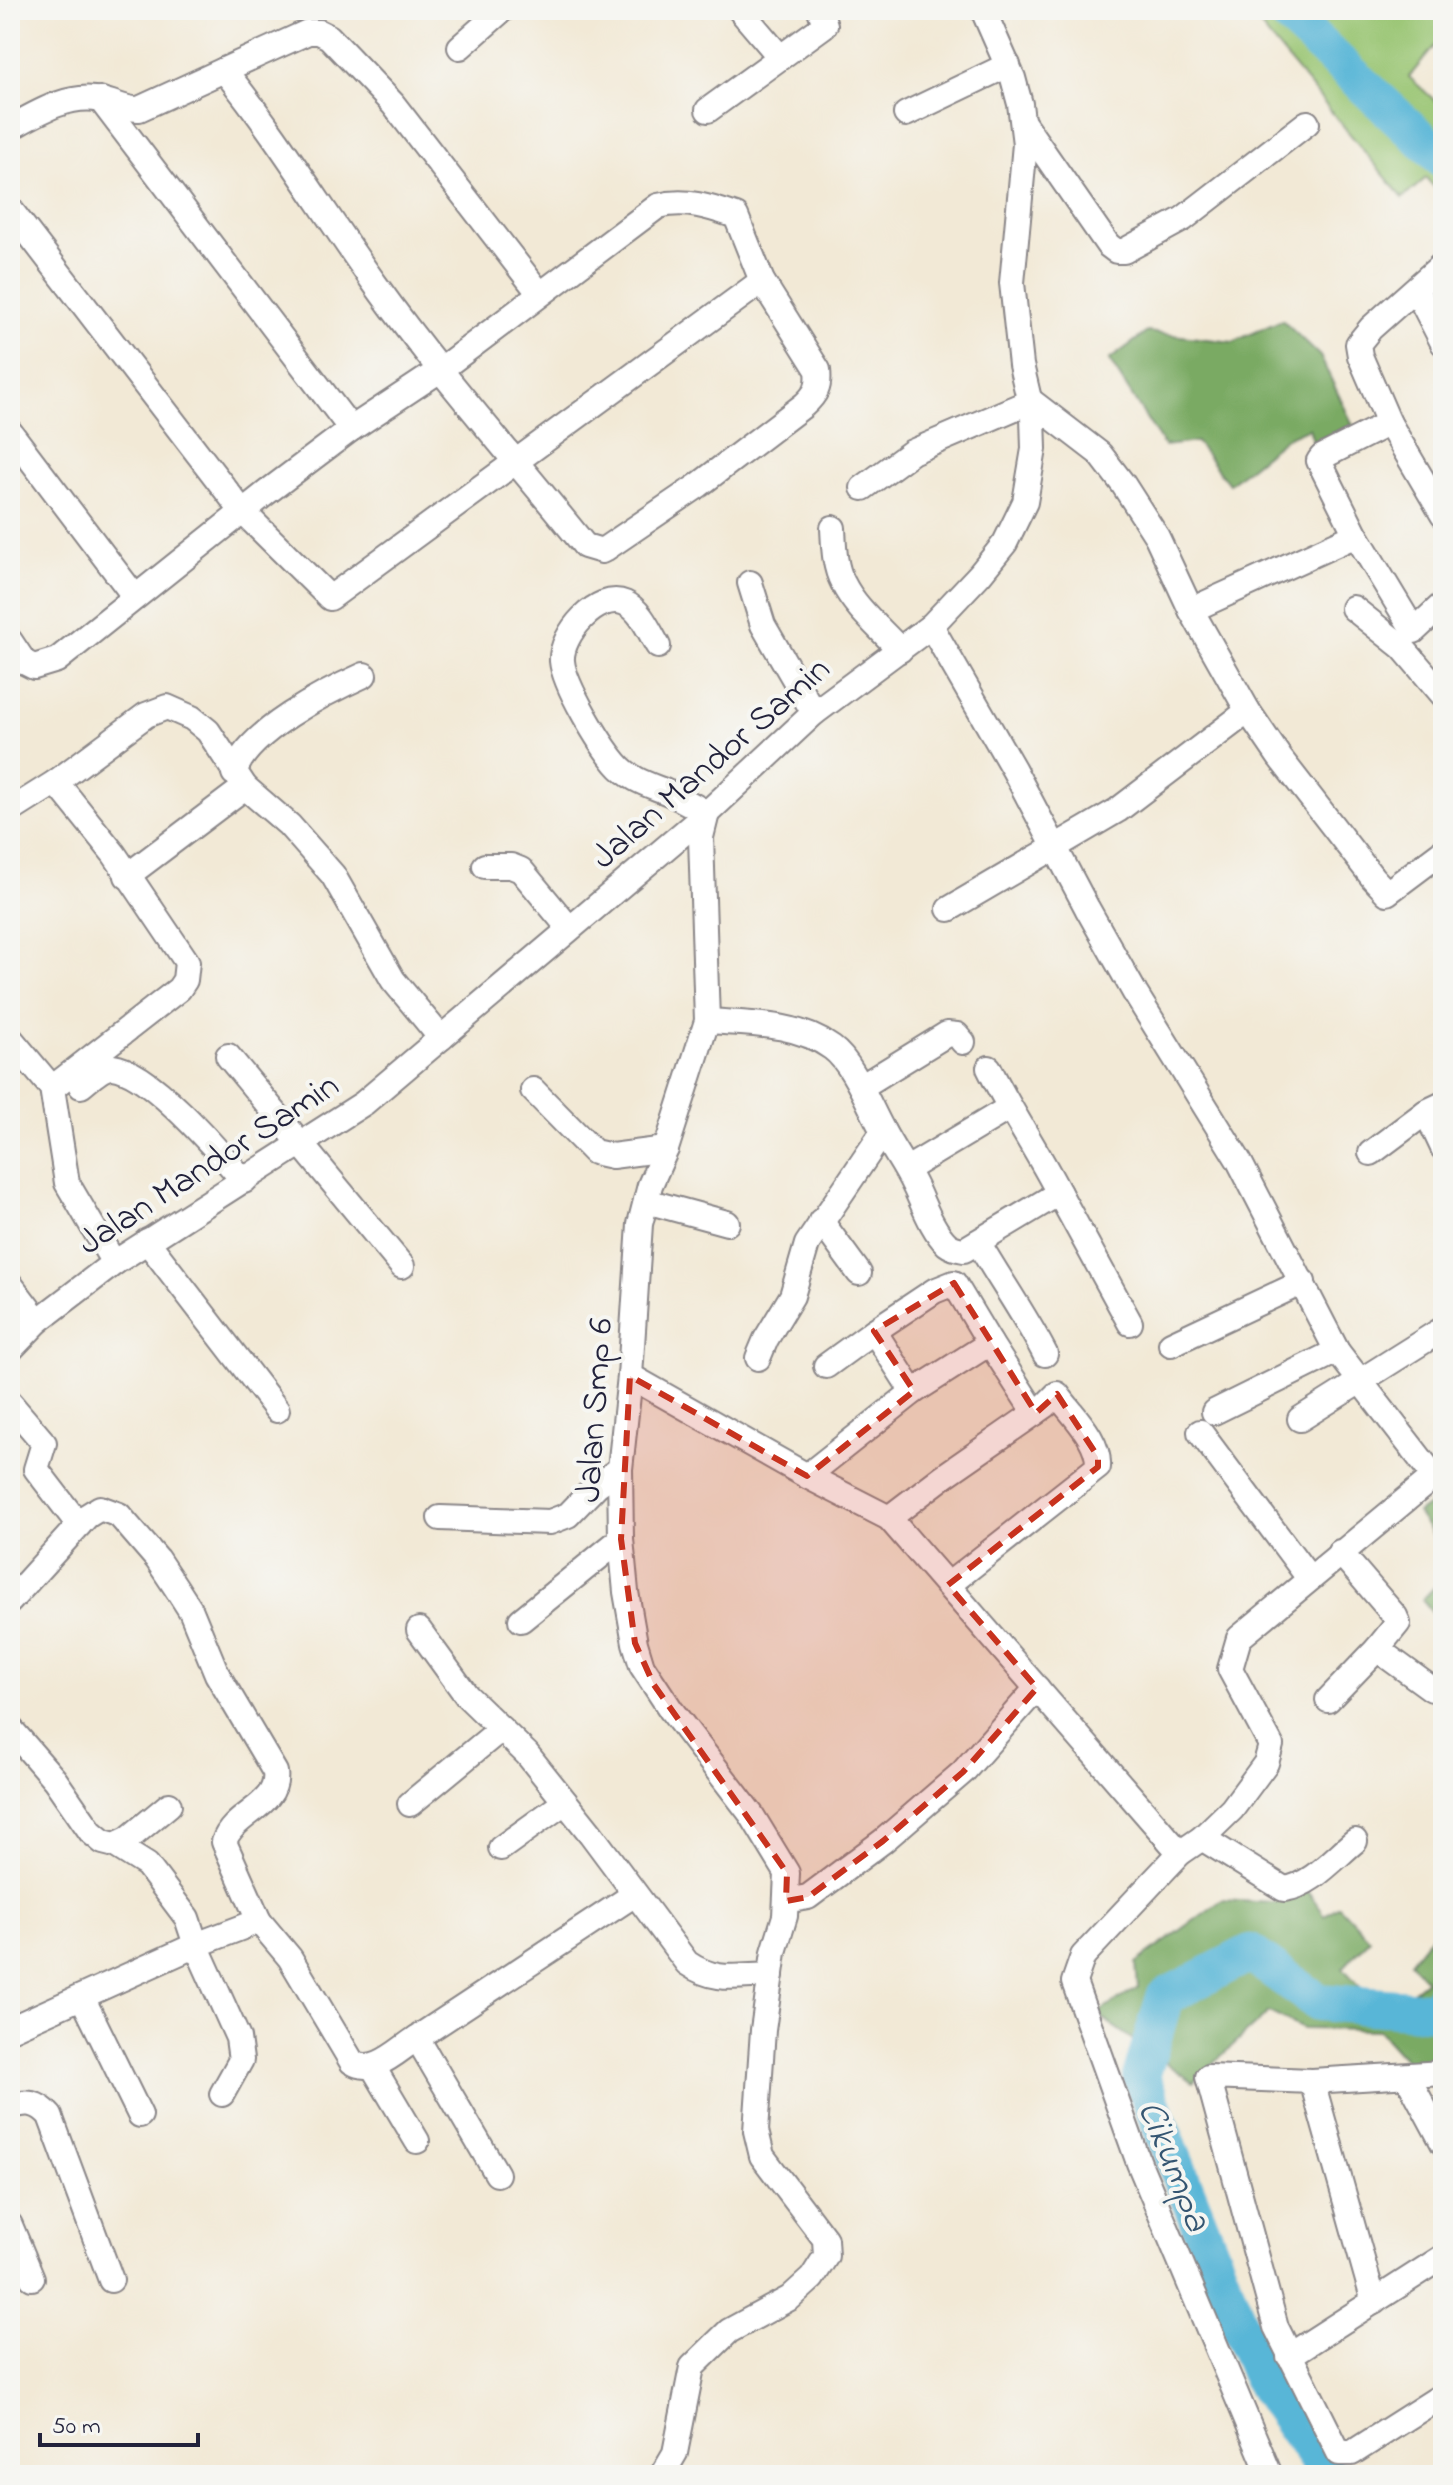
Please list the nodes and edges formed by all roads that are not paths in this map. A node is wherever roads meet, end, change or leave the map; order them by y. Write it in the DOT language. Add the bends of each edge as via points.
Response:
graph roads {
  1 [pos="502,10"];
  2 [pos="740,10"];
  3 [pos="820,10"];
  4 [pos="983,10"];
  5 [pos="460,47"];
  6 [pos="780,57"];
  7 [pos="1008,65"];
  8 [pos="224,70"];
  9 [pos="100,99"];
  10 [pos="708,110"];
  11 [pos="906,114"];
  12 [pos="1307,123"];
  13 [pos="1024,124"];
  14 [pos="10,128"];
  15 [pos="10,209"];
  16 [pos="1443,264"];
  17 [pos="762,281"];
  18 [pos="1416,290"];
  19 [pos="540,294"];
  20 [pos="1443,343"];
  21 [pos="440,370"];
  22 [pos="1031,401"];
  23 [pos="1389,423"];
  24 [pos="351,429"];
  25 [pos="10,432"];
  26 [pos="515,460"];
  27 [pos="863,488"];
  28 [pos="242,511"];
  29 [pos="1443,515"];
  30 [pos="833,528"];
  31 [pos="1356,535"];
  32 [pos="750,583"];
  33 [pos="135,597"];
  34 [pos="1443,604"];
  35 [pos="1353,608"];
  36 [pos="1191,610"];
  37 [pos="931,626"];
  38 [pos="10,641"];
  39 [pos="658,646"];
  40 [pos="900,650"];
  41 [pos="364,675"];
  42 [pos="1443,695"];
  43 [pos="1248,711"];
  44 [pos="814,713"];
  45 [pos="240,780"];
  46 [pos="56,782"];
  47 [pos="10,811"];
  48 [pos="707,813"];
  49 [pos="1055,845"];
  50 [pos="1443,851"];
  51 [pos="485,866"];
  52 [pos="127,876"];
  53 [pos="949,909"];
  54 [pos="569,928"];
  55 [pos="707,1021"];
  56 [pos="10,1038"];
  57 [pos="441,1038"];
  58 [pos="963,1042"];
  59 [pos="228,1056"];
  60 [pos="989,1068"];
  61 [pos="861,1087"];
  62 [pos="533,1090"];
  63 [pos="53,1097"];
  64 [pos="1009,1108"];
  65 [pos="1434,1108"];
  66 [pos="883,1132"];
  67 [pos="301,1143"];
  68 [pos="1443,1148"];
  69 [pos="666,1149"];
  70 [pos="1371,1153"];
  71 [pos="907,1169"];
  72 [pos="244,1181"];
  73 [pos="1059,1193"];
  74 [pos="646,1201"];
  75 [pos="821,1221"];
  76 [pos="727,1223"];
  77 [pos="147,1241"];
  78 [pos="978,1242"];
  79 [pos="114,1263"];
  80 [pos="402,1266"];
  81 [pos="859,1273"];
  82 [pos="1303,1282"];
  83 [pos="10,1284"];
  84 [pos="38,1321"];
  85 [pos="1130,1323"];
  86 [pos="1443,1329"];
  87 [pos="874,1331"];
  88 [pos="990,1343"];
  89 [pos="1171,1344"];
  90 [pos="10,1350"];
  91 [pos="1337,1351"];
  92 [pos="1045,1354"];
  93 [pos="758,1358"];
  94 [pos="826,1366"];
  95 [pos="630,1376"];
  96 [pos="1360,1379"];
  97 [pos="913,1392"];
  98 [pos="10,1403"];
  99 [pos="277,1410"];
  100 [pos="1035,1413"];
  101 [pos="1300,1419"];
  102 [pos="620,1469"];
  103 [pos="1438,1472"];
  104 [pos="807,1476"];
  105 [pos="440,1518"];
  106 [pos="889,1518"];
  107 [pos="79,1525"];
  108 [pos="612,1546"];
  109 [pos="1340,1552"];
  110 [pos="1309,1578"];
  111 [pos="948,1585"];
  112 [pos="10,1601"];
  113 [pos="521,1620"];
  114 [pos="419,1630"];
  115 [pos="1377,1649"];
  116 [pos="624,1656"];
  117 [pos="1037,1688"];
  118 [pos="1432,1689"];
  119 [pos="1328,1700"];
  120 [pos="10,1728"];
  121 [pos="501,1729"];
  122 [pos="565,1802"];
  123 [pos="410,1804"];
  124 [pos="169,1805"];
  125 [pos="1202,1838"];
  126 [pos="1355,1841"];
  127 [pos="115,1845"];
  128 [pos="501,1848"];
  129 [pos="1180,1853"];
  130 [pos="635,1894"];
  131 [pos="786,1901"];
  132 [pos="259,1921"];
  133 [pos="196,1945"];
  134 [pos="771,1975"];
  135 [pos="82,1997"];
  136 [pos="10,2029"];
  137 [pos="417,2038"];
  138 [pos="373,2067"];
  139 [pos="1443,2073"];
  140 [pos="1407,2076"];
  141 [pos="1312,2081"];
  142 [pos="222,2094"];
  143 [pos="10,2107"];
  144 [pos="140,2115"];
  145 [pos="417,2141"];
  146 [pos="1443,2143"];
  147 [pos="497,2174"];
  148 [pos="13,2239"];
  149 [pos="1443,2257"];
  150 [pos="32,2278"];
  151 [pos="111,2280"];
  152 [pos="1374,2302"];
  153 [pos="1289,2356"];
  154 [pos="1443,2395"];
  155 [pos="662,2475"];
  156 [pos="1270,2475"];
  1 -- 5 [label="street"];
  2 -- 6 [label="street"];
  3 -- 6 [label="street" via="825,25"];
  4 -- 7 [label="street, Jalan Mandor Samin"];
  6 -- 10 [label="street"];
  7 -- 11 [label="street"];
  7 -- 13 [label="street, Jalan Mandor Samin"];
  8 -- 9 [label="street" via="139,109"];
  8 -- 19 [label="street" via="308,32 329,37 393,104"];
  8 -- 21 [label="street"];
  9 -- 14 [label="street" via="42,110"];
  9 -- 24 [label="street"];
  12 -- 13 [label="street" via="1183,219 1124,251 1108,245"];
  13 -- 22 [label="street, Jalan Mandor Samin" via="1012,283 1021,365"];
  15 -- 28 [label="street"];
  16 -- 18 [label="street"];
  17 -- 19 [label="street" via="736,216 685,202 658,206"];
  17 -- 26 [label="street"];
  17 -- 26 [label="street" via="818,370 819,387 804,405 699,485 602,551 594,551"];
  18 -- 20 [label="street"];
  18 -- 23 [label="street" via="1358,344"];
  19 -- 21 [label="street"];
  21 -- 24 [label="street"];
  21 -- 26 [label="street"];
  22 -- 27 [label="street" via="912,452"];
  22 -- 36 [label="street" via="1100,454 1157,537"];
  22 -- 37 [label="street, Jalan Mandor Samin" via="1034,449 1025,502 1005,543"];
  23 -- 29 [label="street"];
  23 -- 31 [label="street" via="1319,461"];
  24 -- 28 [label="street"];
  25 -- 33 [label="street"];
  26 -- 28 [label="street" via="330,598"];
  28 -- 33 [label="street"];
  30 -- 40 [label="street" via="843,583"];
  31 -- 34 [label="street" via="1414,631"];
  31 -- 36 [label="street"];
  32 -- 44 [label="street" via="763,625"];
  33 -- 38 [label="street" via="57,660 34,667"];
  35 -- 42 [label="street" via="1402,647"];
  36 -- 43 [label="street"];
  37 -- 40 [label="street, Jalan Mandor Samin"];
  37 -- 49 [label="street"];
  39 -- 48 [label="street" via="635,610 610,602 571,629 562,660 577,701 616,763 648,786"];
  40 -- 44 [label="street, Jalan Mandor Samin"];
  41 -- 45 [label="street" via="321,695 260,738 240,758"];
  43 -- 49 [label="street" via="1118,810"];
  43 -- 50 [label="street" via="1387,893"];
  44 -- 48 [label="street, Jalan Mandor Samin"];
  45 -- 46 [label="street" via="208,731 167,707 146,715"];
  45 -- 52 [label="street"];
  45 -- 57 [label="street" via="333,875 393,980"];
  46 -- 47 [label="street"];
  46 -- 52 [label="street"];
  48 -- 54 [label="street, Jalan Mandor Samin"];
  48 -- 55 [label="street, Jalan Smp 6" via="701,837"];
  49 -- 53 [label="street"];
  49 -- 82 [label="street" via="1135,993 1239,1161"];
  51 -- 54 [label="street" via="521,870"];
  52 -- 63 [label="street" via="187,962 185,980"];
  54 -- 57 [label="street, Jalan Mandor Samin"];
  55 -- 61 [label="street" via="778,1026 809,1035 835,1049"];
  55 -- 69 [label="street, Jalan Smp 6"];
  56 -- 63 [label="street"];
  57 -- 67 [label="street, Jalan Mandor Samin" via="364,1103"];
  58 -- 61 [label="street" via="947,1034"];
  59 -- 67 [label="street"];
  60 -- 64 [label="street"];
  61 -- 66 [label="street"];
  62 -- 69 [label="street" via="594,1152 612,1156"];
  63 -- 72 [label="street" via="111,1067 135,1075 198,1127"];
  63 -- 79 [label="street" via="67,1183"];
  64 -- 71 [label="street"];
  64 -- 73 [label="street"];
  65 -- 68 [label="street"];
  65 -- 70 [label="street"];
  66 -- 71 [label="street"];
  66 -- 75 [label="street"];
  67 -- 72 [label="street, Jalan Mandor Samin"];
  67 -- 80 [label="street"];
  69 -- 74 [label="street, Jalan Smp 6"];
  71 -- 78 [label="street" via="945,1242 964,1250"];
  72 -- 77 [label="street, Jalan Mandor Samin"];
  73 -- 78 [label="street"];
  73 -- 85 [label="street"];
  74 -- 76 [label="street"];
  74 -- 95 [label="street, Jalan Smp 6"];
  75 -- 81 [label="street"];
  75 -- 93 [label="street" via="804,1252 792,1296"];
  77 -- 79 [label="street, Jalan Mandor Samin"];
  77 -- 99 [label="street"];
  78 -- 92 [label="street"];
  79 -- 84 [label="street, Jalan Mandor Samin"];
  82 -- 89 [label="street"];
  82 -- 91 [label="street"];
  83 -- 84 [label="street"];
  84 -- 90 [label="street, Jalan Mandor Samin"];
  86 -- 96 [label="street"];
  87 -- 88 [label="street" via="954,1283"];
  87 -- 94 [label="street"];
  87 -- 97 [label="street"];
  88 -- 97 [label="street"];
  88 -- 100 [label="street"];
  91 -- 96 [label="street"];
  91 -- 110 [label="street" via="1207,1422"];
  95 -- 102 [label="street, Jalan Smp 6"];
  95 -- 104 [label="street"];
  96 -- 101 [label="street"];
  96 -- 103 [label="street"];
  97 -- 104 [label="street"];
  98 -- 107 [label="street" via="44,1443 36,1469"];
  100 -- 106 [label="street"];
  100 -- 111 [label="street" via="1057,1394 1094,1445 1098,1467"];
  102 -- 105 [label="street" via="568,1515 550,1522"];
  102 -- 108 [label="street, Jalan Smp 6"];
  103 -- 109 [label="street"];
  104 -- 106 [label="street"];
  106 -- 111 [label="street"];
  107 -- 112 [label="street"];
  107 -- 132 [label="street" via="100,1508 109,1510 157,1559 191,1611 217,1674 275,1772 272,1794 228,1832 224,1842"];
  108 -- 113 [label="street"];
  108 -- 116 [label="street"];
  108 -- 131 [label="street, Jalan Smp 6" via="642,1666 751,1814 787,1873"];
  109 -- 110 [label="street"];
  109 -- 115 [label="street" via="1398,1623"];
  110 -- 125 [label="street" via="1239,1638 1230,1669 1271,1745 1266,1763 1232,1809"];
  111 -- 117 [label="street"];
  114 -- 121 [label="street" via="467,1696"];
  115 -- 118 [label="street"];
  115 -- 119 [label="street"];
  117 -- 129 [label="street"];
  117 -- 131 [label="street" via="963,1772 883,1841 808,1897"];
  120 -- 127 [label="street" via="91,1832"];
  121 -- 122 [label="street"];
  121 -- 123 [label="street"];
  122 -- 128 [label="street"];
  122 -- 130 [label="street"];
  124 -- 127 [label="street"];
  125 -- 126 [label="street" via="1284,1889 1317,1873"];
  125 -- 129 [label="street"];
  127 -- 133 [label="street" via="147,1865 187,1918"];
  129 -- 156 [label="street" via="1083,1956 1074,1982 1139,2163"];
  130 -- 134 [label="street" via="680,1955 702,1973"];
  130 -- 137 [label="street"];
  131 -- 134 [label="street, Jalan Smp 6"];
  132 -- 133 [label="street"];
  132 -- 138 [label="street" via="290,1958 352,2062"];
  133 -- 135 [label="street"];
  133 -- 142 [label="street" via="238,2038 241,2060"];
  134 -- 155 [label="street" via="756,2131 762,2156 825,2239 826,2256 790,2298 729,2331 692,2367 675,2453"];
  135 -- 136 [label="street"];
  135 -- 144 [label="street"];
  137 -- 138 [label="street"];
  137 -- 147 [label="street"];
  138 -- 145 [label="street"];
  139 -- 140 [label="street"];
  140 -- 141 [label="street"];
  140 -- 146 [label="street"];
  141 -- 152 [label="street"];
  141 -- 153 [label="street" via="1208,2077 1276,2327"];
  143 -- 151 [label="street" via="31,2102 50,2116"];
  148 -- 150 [label="street"];
  149 -- 152 [label="street"];
  152 -- 153 [label="street"];
  153 -- 154 [label="street" via="1339,2453 1352,2453"];
}
